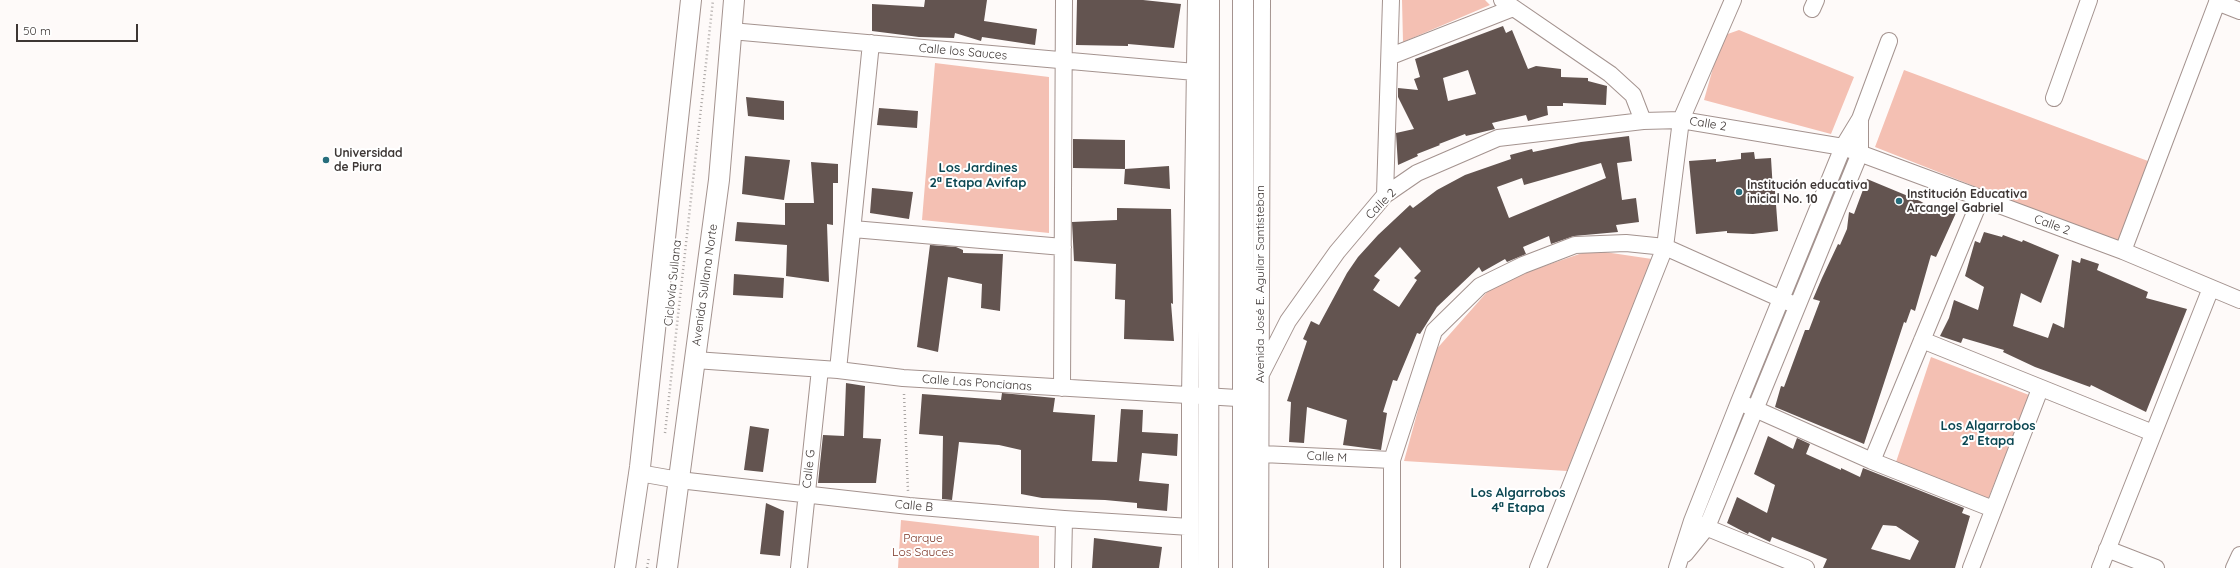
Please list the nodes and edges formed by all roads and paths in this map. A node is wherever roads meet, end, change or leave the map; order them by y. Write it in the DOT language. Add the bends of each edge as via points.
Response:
graph roads {
  1 [pos="691,0"];
  2 [pos="713,0"];
  3 [pos="734,0"];
  4 [pos="1064,0"];
  5 [pos="1196,0"];
  6 [pos="1209,0"];
  7 [pos="1243,0"];
  8 [pos="1262,0"];
  9 [pos="1391,0"];
  10 [pos="1733,0"];
  11 [pos="2088,0"];
  12 [pos="2217,1"];
  13 [pos="1507,4"];
  14 [pos="2240,11"];
  15 [pos="731,31"];
  16 [pos="1889,41"];
  17 [pos="871,44"];
  18 [pos="1391,56"];
  19 [pos="1063,60"];
  20 [pos="1195,72"];
  21 [pos="2054,98"];
  22 [pos="1860,119"];
  23 [pos="1681,120"];
  24 [pos="1643,121"];
  25 [pos="1843,147"];
  26 [pos="1860,153"];
  27 [pos="1385,195"];
  28 [pos="1981,198"];
  29 [pos="852,229"];
  30 [pos="1063,247"];
  31 [pos="1666,247"];
  32 [pos="2122,251"];
  33 [pos="2211,288"];
  34 [pos="1781,299"];
  35 [pos="2240,300"];
  36 [pos="1797,306"];
  37 [pos="1922,340"];
  38 [pos="695,360"];
  39 [pos="820,369"];
  40 [pos="838,370"];
  41 [pos="903,378"];
  42 [pos="1260,378"];
  43 [pos="1062,388"];
  44 [pos="2040,389"];
  45 [pos="1200,397"];
  46 [pos="1252,399"];
  47 [pos="1739,402"];
  48 [pos="1755,409"];
  49 [pos="2153,433"];
  50 [pos="664,440"];
  51 [pos="1262,454"];
  52 [pos="1392,460"];
  53 [pos="1872,462"];
  54 [pos="639,473"];
  55 [pos="679,480"];
  56 [pos="806,494"];
  57 [pos="909,506"];
  58 [pos="1993,509"];
  59 [pos="1064,519"];
  60 [pos="1692,521"];
  61 [pos="1190,527"];
  62 [pos="1707,527"];
  63 [pos="2107,549"];
  64 [pos="649,553"];
  65 [pos="2240,555"];
  66 [pos="1678,565"];
  67 [pos="625,568"];
  68 [pos="647,568"];
  69 [pos="667,568"];
  70 [pos="799,568"];
  71 [pos="1063,568"];
  72 [pos="1190,568"];
  73 [pos="1208,568"];
  74 [pos="1243,568"];
  75 [pos="1260,568"];
  76 [pos="1392,568"];
  77 [pos="1538,568"];
  78 [pos="1806,568"];
  79 [pos="1971,568"];
  80 [pos="2100,568"];
  81 [pos="2156,568"];
  82 [pos="2234,568"];
  1 -- 54 [label="main road"];
  2 -- 50 [label="path, Ciclovía Sullana"];
  3 -- 15 [label="main road, Avenida Sullana Norte"];
  4 -- 19 [label="street"];
  5 -- 20 [label="street"];
  6 -- 45 [label="main road"];
  7 -- 46 [label="main road, Avenida José E. Aguilar Santisteban"];
  8 -- 42 [label="street, Avenida José E. Aguilar Santisteban"];
  9 -- 18 [label="street"];
  10 -- 23 [label="street"];
  11 -- 21 [label="street"];
  12 -- 14 [label="street"];
  12 -- 32 [label="street"];
  13 -- 18 [label="street"];
  13 -- 24 [label="street" via="1610,74 1633,95"];
  15 -- 17 [label="street, Calle los Sauces"];
  15 -- 38 [label="main road, Avenida Sullana Norte" via="719,180"];
  16 -- 22 [label="street"];
  17 -- 19 [label="street, Calle los Sauces"];
  17 -- 29 [label="street"];
  18 -- 27 [label="street"];
  19 -- 20 [label="street, Calle los Sauces"];
  19 -- 30 [label="street"];
  20 -- 45 [label="street"];
  22 -- 25 [label="street"];
  22 -- 26 [label="street"];
  23 -- 24 [label="street, Calle 2"];
  23 -- 25 [label="street, Calle 2"];
  23 -- 31 [label="street"];
  24 -- 27 [label="street, Calle 2" via="1498,138 1417,173"];
  25 -- 26 [label="street, Calle 2"];
  25 -- 34 [label="street"];
  26 -- 28 [label="street, Calle 2"];
  26 -- 36 [label="street"];
  27 -- 42 [label="street, Calle 2" via="1310,287 1288,321"];
  28 -- 32 [label="street, Calle 2"];
  28 -- 37 [label="street"];
  29 -- 30 [label="street"];
  29 -- 40 [label="street"];
  30 -- 43 [label="street"];
  31 -- 34 [label="street"];
  31 -- 52 [label="street" via="1626,243 1575,245 1480,286 1434,331"];
  31 -- 77 [label="street"];
  32 -- 33 [label="street, Calle 2"];
  33 -- 35 [label="street, Calle 2"];
  33 -- 49 [label="street"];
  34 -- 36 [label="street"];
  34 -- 47 [label="street"];
  36 -- 48 [label="street"];
  37 -- 44 [label="street"];
  37 -- 53 [label="street"];
  38 -- 39 [label="street, Calle Las Poncianas"];
  38 -- 55 [label="main road, Avenida Sullana Norte"];
  39 -- 40 [label="street, Calle Las Poncianas"];
  39 -- 56 [label="street, Calle G"];
  40 -- 41 [label="street, Calle Las Poncianas"];
  41 -- 43 [label="street, Calle Las Poncianas"];
  41 -- 57 [label="path"];
  42 -- 46 [label="street, Avenida José E. Aguilar Santisteban"];
  43 -- 45 [label="street, Calle Las Poncianas"];
  44 -- 49 [label="street"];
  44 -- 58 [label="street"];
  45 -- 46 [label="street, Calle Las Poncianas"];
  45 -- 61 [label="street"];
  45 -- 73 [label="main road"];
  46 -- 51 [label="street, Avenida José E. Aguilar Santisteban"];
  46 -- 74 [label="main road, Avenida José E. Aguilar Santisteban"];
  47 -- 48 [label="street"];
  47 -- 60 [label="street"];
  48 -- 53 [label="street"];
  48 -- 62 [label="street"];
  49 -- 63 [label="street"];
  51 -- 52 [label="street, Calle M"];
  51 -- 75 [label="street, Avenida José E. Aguilar Santisteban"];
  52 -- 76 [label="street"];
  53 -- 58 [label="street"];
  54 -- 55 [label="street, Calle B"];
  54 -- 67 [label="main road"];
  55 -- 56 [label="street, Calle B"];
  55 -- 69 [label="main road, Avenida Sullana Norte"];
  56 -- 57 [label="street, Calle B"];
  56 -- 70 [label="street, Calle G"];
  57 -- 59 [label="street, Calle B"];
  58 -- 79 [label="street"];
  59 -- 61 [label="street, Calle B"];
  59 -- 71 [label="street"];
  60 -- 62 [label="street"];
  60 -- 66 [label="street"];
  61 -- 72 [label="street"];
  62 -- 66 [label="street"];
  62 -- 78 [label="street"];
  63 -- 80 [label="street"];
  63 -- 81 [label="street"];
  64 -- 68 [label="path"];
  65 -- 82 [label="street"];
}
